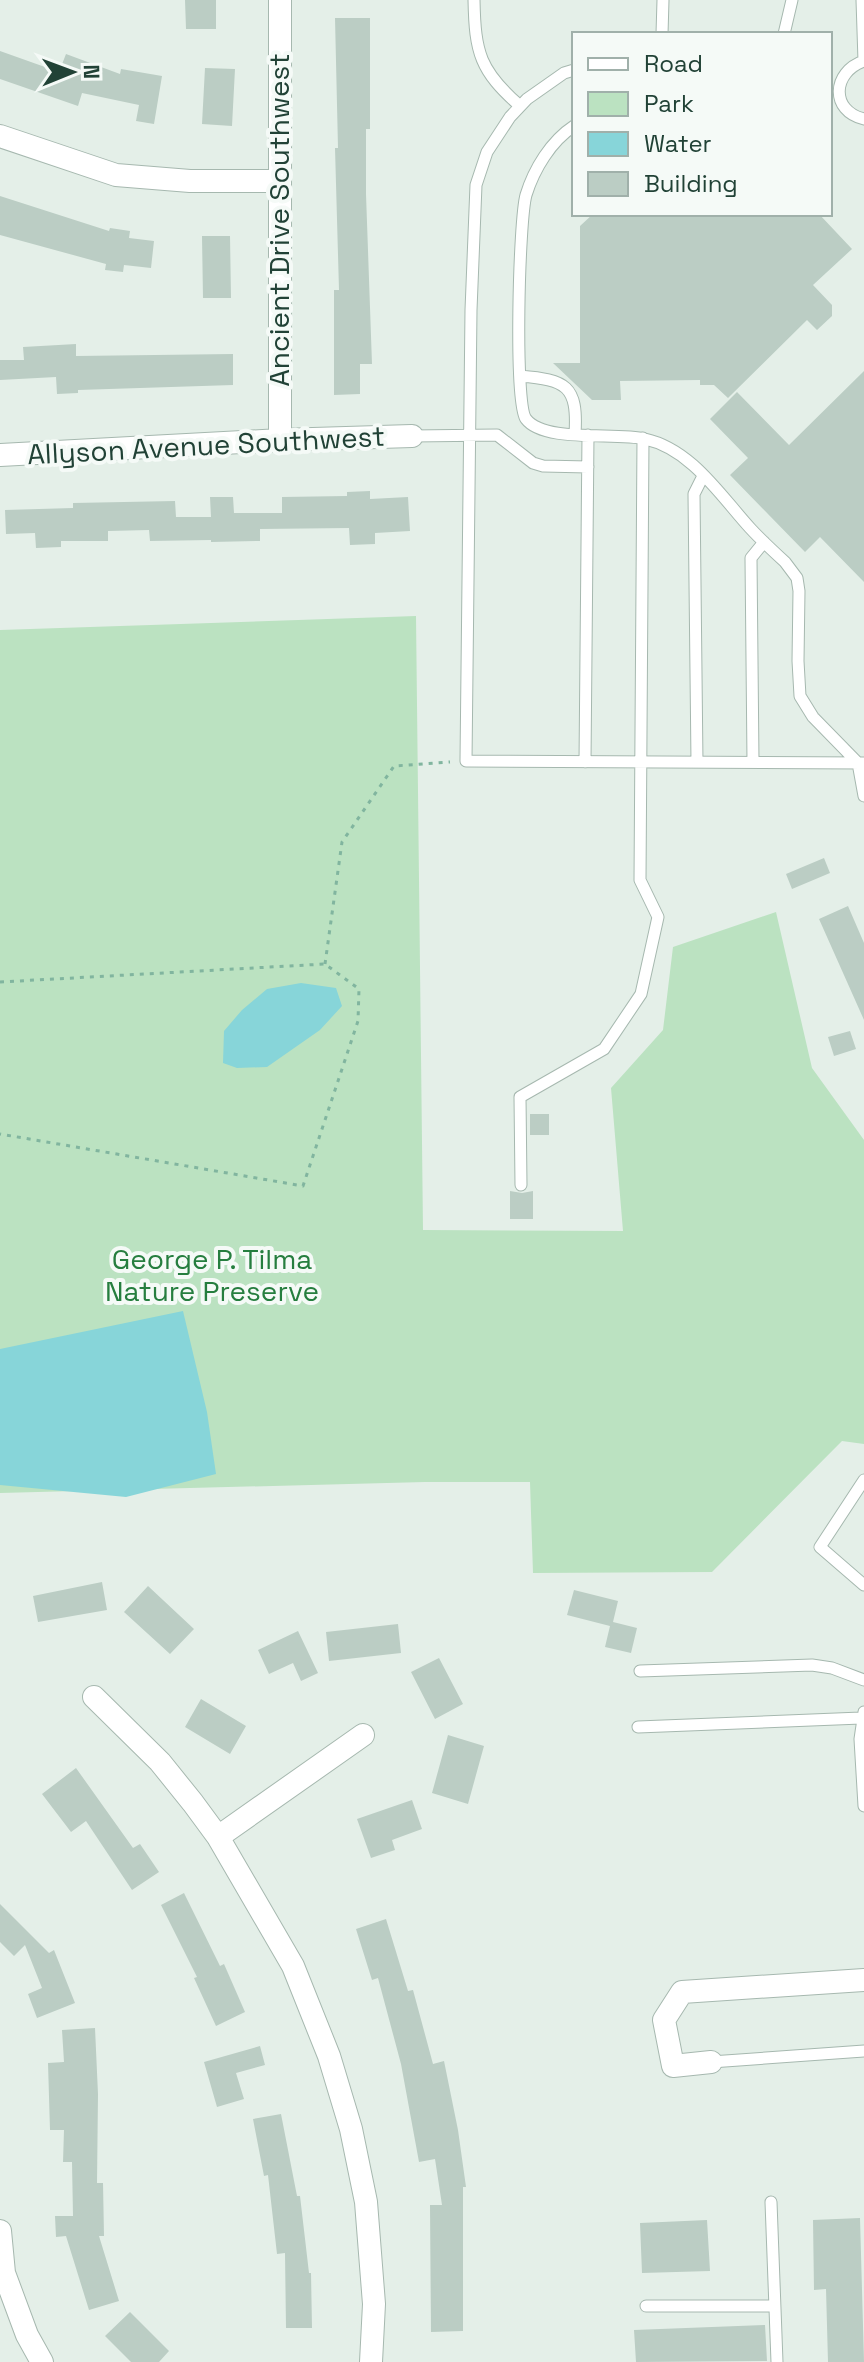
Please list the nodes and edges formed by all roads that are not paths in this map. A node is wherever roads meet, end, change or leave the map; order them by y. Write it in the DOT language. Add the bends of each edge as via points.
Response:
graph roads {
  1 [pos="280,0"];
  2 [pos="474,0"];
  3 [pos="663,0"];
  4 [pos="792,0"];
  5 [pos="862,0"];
  6 [pos="662,32"];
  7 [pos="784,32"];
  8 [pos="864,61"];
  9 [pos="572,71"];
  10 [pos="835,99"];
  11 [pos="520,106"];
  12 [pos="864,119"];
  13 [pos="572,128"];
  14 [pos="0,136"];
  15 [pos="279,181"];
  16 [pos="520,376"];
  17 [pos="471,434"];
  18 [pos="575,434"];
  19 [pos="588,435"];
  20 [pos="412,436"];
  21 [pos="643,438"];
  22 [pos="280,440"];
  23 [pos="0,455"];
  24 [pos="588,467"];
  25 [pos="703,476"];
  26 [pos="764,542"];
  27 [pos="640,761"];
  28 [pos="585,762"];
  29 [pos="697,762"];
  30 [pos="753,762"];
  31 [pos="861,763"];
  32 [pos="864,796"];
  33 [pos="521,1185"];
  34 [pos="864,1480"];
  35 [pos="864,1585"];
  36 [pos="640,1671"];
  37 [pos="864,1680"];
  38 [pos="94,1697"];
  39 [pos="863,1715"];
  40 [pos="638,1727"];
  41 [pos="363,1735"];
  42 [pos="864,1806"];
  43 [pos="218,1837"];
  44 [pos="864,1980"];
  45 [pos="864,2051"];
  46 [pos="711,2062"];
  47 [pos="771,2202"];
  48 [pos="0,2231"];
  49 [pos="646,2306"];
  50 [pos="774,2306"];
  51 [pos="42,2362"];
  52 [pos="371,2362"];
  53 [pos="777,2362"];
  1 -- 15 [label="street, Ancient Drive Southwest"];
  2 -- 11 [label="lane" via="480,56 491,78"];
  3 -- 6 [label="lane"];
  4 -- 7 [label="lane"];
  5 -- 8 [label="lane"];
  8 -- 10 [label="lane" via="847,70"];
  9 -- 11 [label="lane"];
  10 -- 12 [label="lane"];
  11 -- 17 [label="lane" via="497,134 476,185"];
  13 -- 16 [label="lane" via="542,161 525,198"];
  14 -- 15 [label="street" via="116,175"];
  15 -- 22 [label="street, Ancient Drive Southwest"];
  16 -- 18 [label="lane" via="525,418 536,428"];
  16 -- 18 [label="lane" via="553,380 570,392 577,409"];
  17 -- 20 [label="lane"];
  17 -- 24 [label="lane" via="497,435 525,459 543,466"];
  17 -- 28 [label="lane" via="466,761"];
  18 -- 19 [label="lane"];
  19 -- 21 [label="lane"];
  19 -- 24 [label="lane"];
  20 -- 22 [label="street, Allyson Avenue Southwest"];
  21 -- 25 [label="lane" via="675,452"];
  21 -- 27 [label="lane"];
  22 -- 23 [label="street, Allyson Avenue Southwest"];
  24 -- 28 [label="lane"];
  25 -- 26 [label="lane"];
  25 -- 29 [label="lane" via="694,494"];
  26 -- 30 [label="lane" via="751,558"];
  26 -- 31 [label="lane" via="797,578 800,696"];
  27 -- 28 [label="lane"];
  27 -- 29 [label="lane"];
  27 -- 33 [label="lane" via="640,880 658,917 641,994 604,1049 520,1097"];
  29 -- 30 [label="lane"];
  30 -- 31 [label="lane"];
  31 -- 32 [label="lane"];
  34 -- 35 [label="lane" via="820,1547"];
  36 -- 37 [label="lane" via="812,1665"];
  38 -- 43 [label="street" via="160,1762"];
  39 -- 40 [label="lane"];
  39 -- 42 [label="lane"];
  41 -- 43 [label="street"];
  43 -- 52 [label="street" via="293,1966 351,2129 372,2256"];
  44 -- 46 [label="street" via="682,1992 664,2020 673,2066"];
  45 -- 46 [label="lane"];
  47 -- 50 [label="lane"];
  48 -- 51 [label="street" via="4,2273"];
  49 -- 50 [label="lane"];
  50 -- 53 [label="lane"];
}
